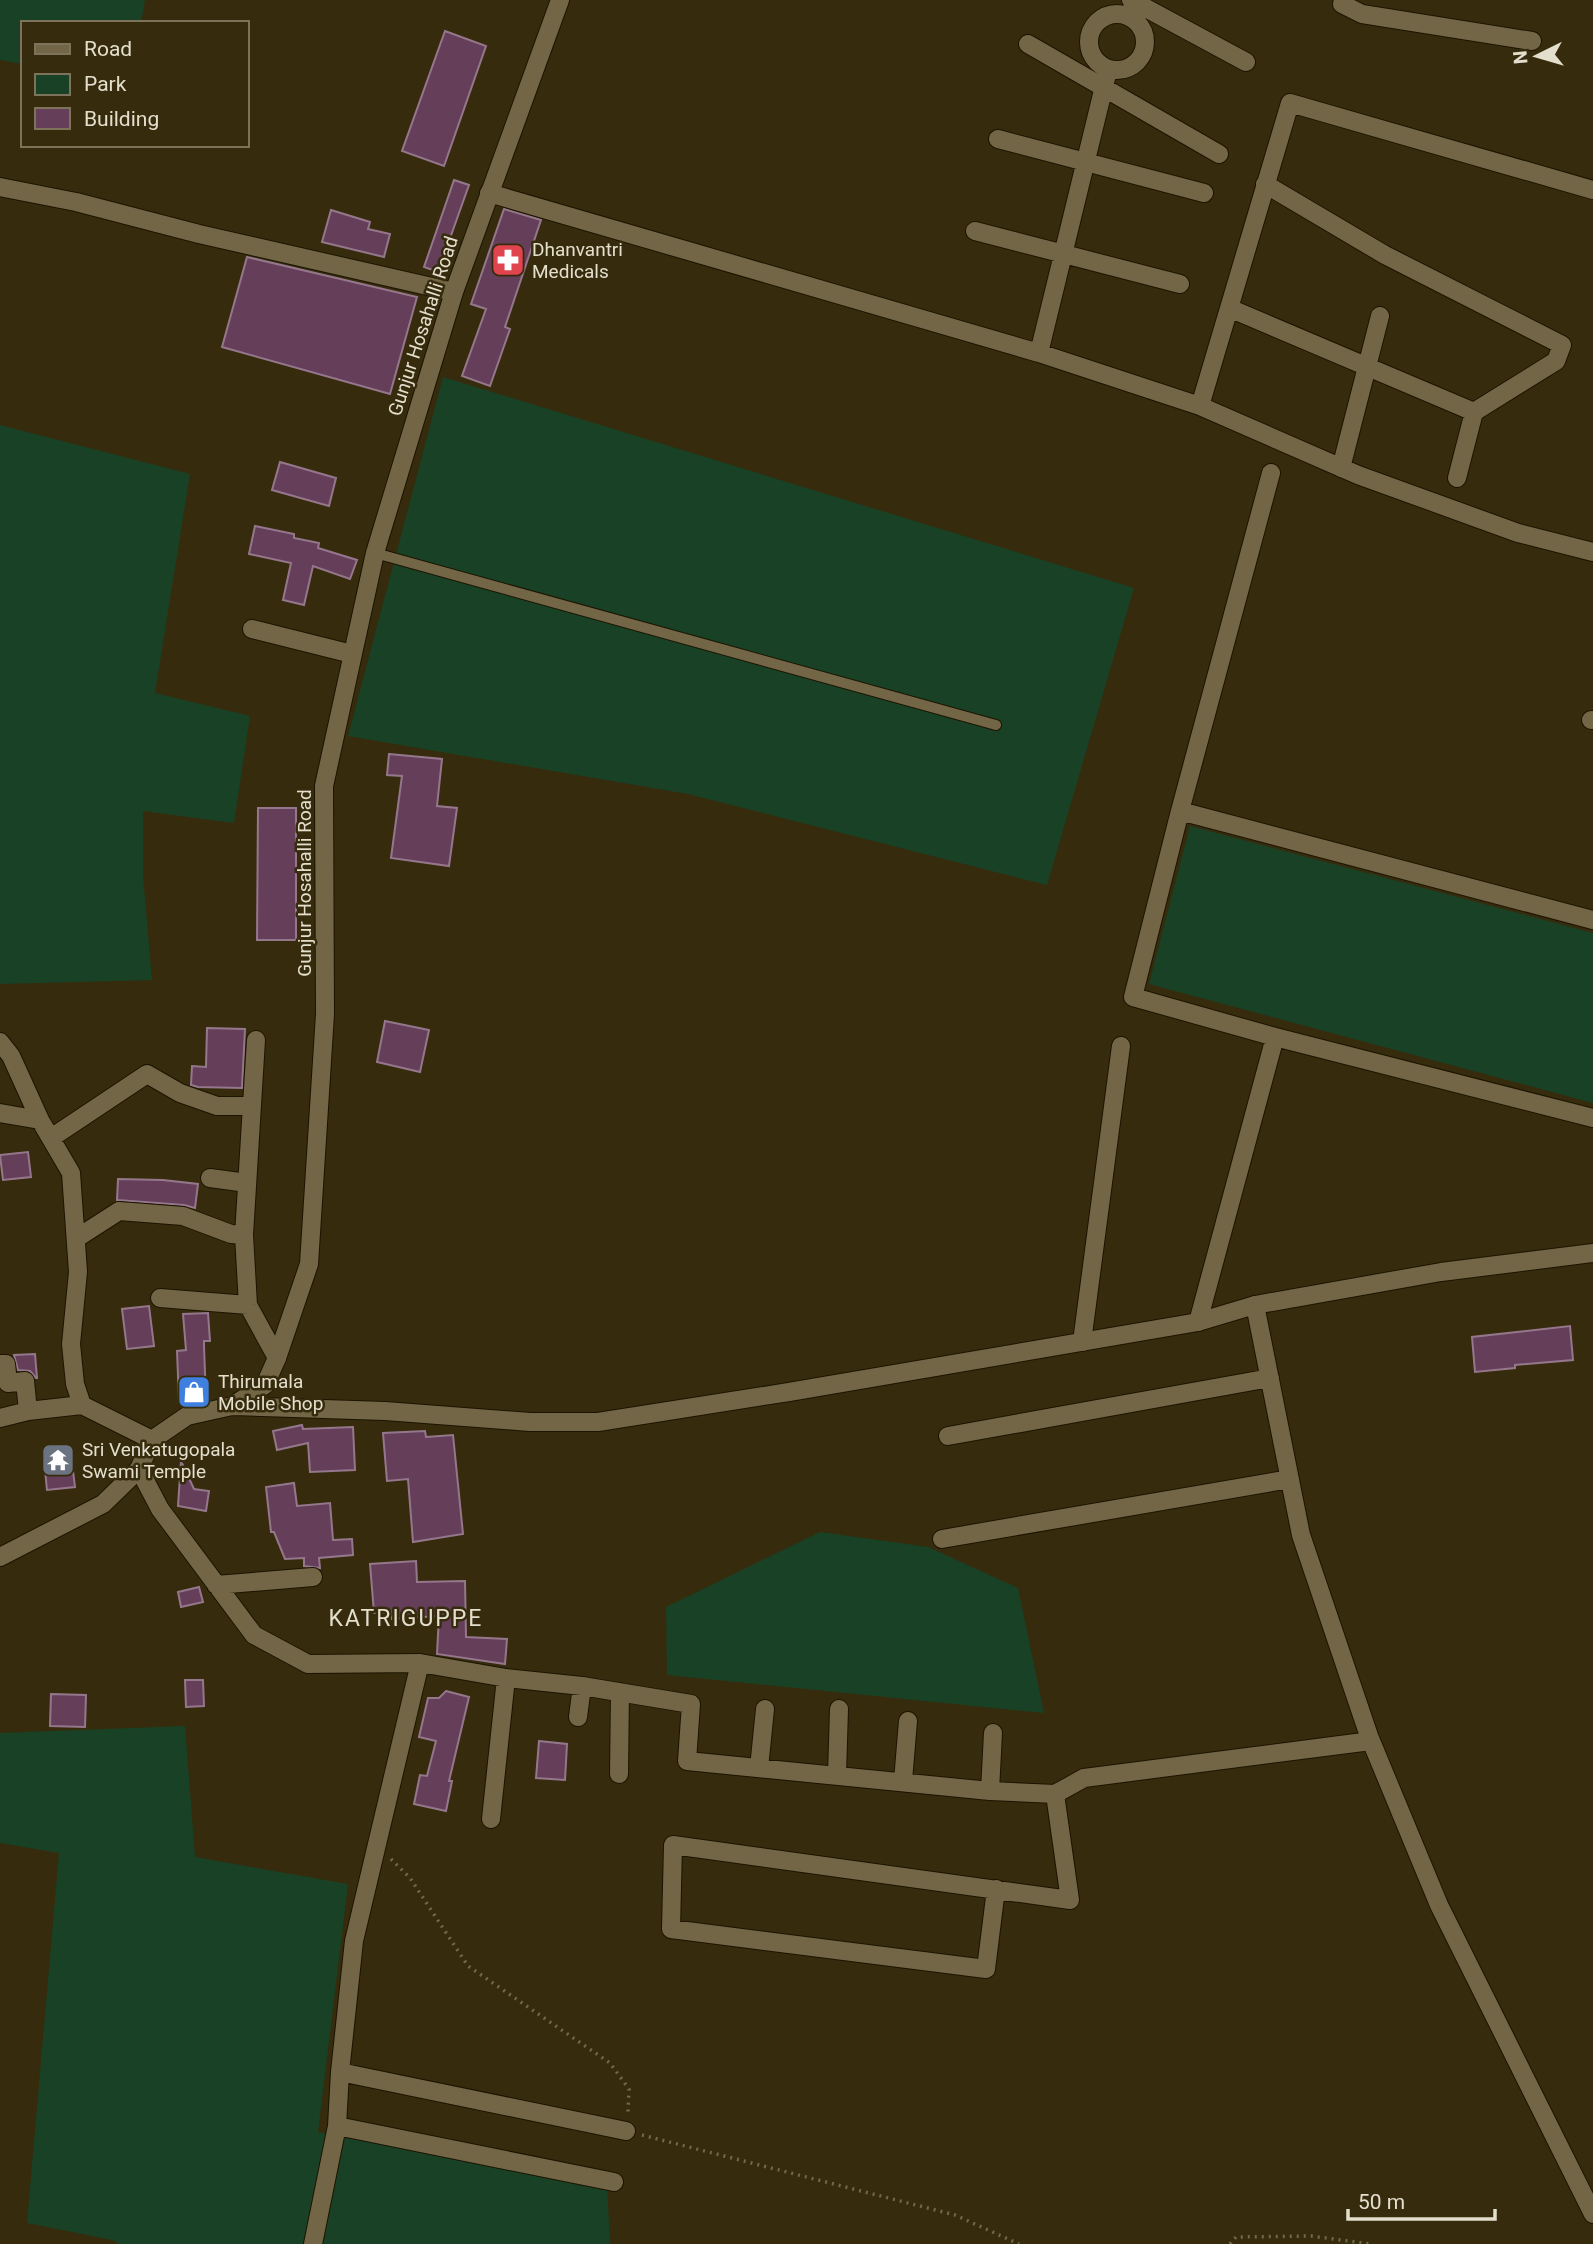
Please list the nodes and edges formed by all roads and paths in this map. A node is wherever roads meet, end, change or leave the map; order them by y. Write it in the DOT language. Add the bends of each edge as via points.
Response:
graph roads {
  1 [pos="560,0"];
  2 [pos="1343,0"];
  3 [pos="1133,5"];
  4 [pos="1532,41"];
  5 [pos="1028,44"];
  6 [pos="1245,62"];
  7 [pos="1108,70"];
  8 [pos="1104,88"];
  9 [pos="998,139"];
  10 [pos="1219,154"];
  11 [pos="1086,162"];
  12 [pos="1265,184"];
  13 [pos="0,187"];
  14 [pos="1593,190"];
  15 [pos="489,193"];
  16 [pos="1204,193"];
  17 [pos="975,231"];
  18 [pos="1063,254"];
  19 [pos="1180,284"];
  20 [pos="454,292"];
  21 [pos="1229,307"];
  22 [pos="1380,316"];
  23 [pos="1039,353"];
  24 [pos="1367,365"];
  25 [pos="1200,406"];
  26 [pos="1474,412"];
  27 [pos="1341,468"];
  28 [pos="1271,473"];
  29 [pos="1457,478"];
  30 [pos="1593,552"];
  31 [pos="375,553"];
  32 [pos="252,629"];
  33 [pos="352,654"];
  34 [pos="996,725"];
  35 [pos="1180,811"];
  36 [pos="1593,920"];
  37 [pos="1275,1037"];
  38 [pos="256,1040"];
  39 [pos="0,1042"];
  40 [pos="1121,1046"];
  41 [pos="252,1106"];
  42 [pos="0,1113"];
  43 [pos="1593,1118"];
  44 [pos="40,1120"];
  45 [pos="51,1138"];
  46 [pos="210,1178"];
  47 [pos="247,1183"];
  48 [pos="244,1235"];
  49 [pos="77,1238"];
  50 [pos="1593,1253"];
  51 [pos="160,1298"];
  52 [pos="248,1305"];
  53 [pos="1255,1306"];
  54 [pos="1198,1322"];
  55 [pos="1082,1342"];
  56 [pos="278,1358"];
  57 [pos="0,1364"];
  58 [pos="1270,1378"];
  59 [pos="82,1405"];
  60 [pos="232,1406"];
  61 [pos="28,1411"];
  62 [pos="0,1418"];
  63 [pos="948,1436"];
  64 [pos="152,1440"];
  65 [pos="139,1469"];
  66 [pos="1290,1479"];
  67 [pos="943,1539"];
  68 [pos="0,1557"];
  69 [pos="313,1577"];
  70 [pos="216,1585"];
  71 [pos="420,1663"];
  72 [pos="506,1678"];
  73 [pos="582,1686"];
  74 [pos="620,1692"];
  75 [pos="765,1709"];
  76 [pos="839,1709"];
  77 [pos="578,1717"];
  78 [pos="908,1721"];
  79 [pos="993,1732"];
  80 [pos="1371,1741"];
  81 [pos="759,1768"];
  82 [pos="619,1774"];
  83 [pos="837,1775"];
  84 [pos="904,1781"];
  85 [pos="990,1790"];
  86 [pos="1055,1794"];
  87 [pos="491,1819"];
  88 [pos="378,1844"];
  89 [pos="996,1889"];
  90 [pos="340,2072"];
  91 [pos="337,2126"];
  92 [pos="626,2131"];
  93 [pos="614,2182"];
  94 [pos="1593,2214"];
  95 [pos="313,2244"];
  96 [pos="1019,2244"];
  97 [pos="1230,2244"];
  98 [pos="1371,2244"];
  1 -- 15 [label="street, Gunjur Hosahalli Road"];
  2 -- 4 [label="street" via="1342,4 1362,14"];
  3 -- 6 [label="street"];
  3 -- 7 [label="street" via="1145,40 1141,58 1126,69"];
  3 -- 7 [label="street" via="1096,22 1091,30 1089,49"];
  5 -- 8 [label="street"];
  7 -- 8 [label="street"];
  8 -- 10 [label="street"];
  8 -- 11 [label="street"];
  9 -- 11 [label="street"];
  11 -- 16 [label="street"];
  11 -- 18 [label="street"];
  12 -- 14 [label="street" via="1290,103"];
  12 -- 21 [label="street"];
  12 -- 26 [label="street" via="1385,256 1562,345 1556,361"];
  13 -- 20 [label="street"];
  15 -- 20 [label="street, Gunjur Hosahalli Road"];
  15 -- 23 [label="street"];
  17 -- 18 [label="street"];
  18 -- 19 [label="street"];
  18 -- 23 [label="street"];
  20 -- 31 [label="street, Gunjur Hosahalli Road"];
  21 -- 24 [label="street"];
  21 -- 25 [label="street"];
  22 -- 24 [label="street"];
  23 -- 25 [label="street"];
  24 -- 26 [label="street"];
  24 -- 27 [label="street"];
  25 -- 27 [label="street"];
  26 -- 29 [label="street"];
  27 -- 30 [label="street" via="1518,533"];
  28 -- 35 [label="street"];
  31 -- 33 [label="street, Gunjur Hosahalli Road"];
  31 -- 34 [label="lane"];
  32 -- 33 [label="street"];
  33 -- 56 [label="street, Gunjur Hosahalli Road" via="324,786 325,1014 309,1264"];
  35 -- 36 [label="street"];
  35 -- 37 [label="street" via="1133,997"];
  37 -- 43 [label="street"];
  37 -- 54 [label="street"];
  38 -- 41 [label="street"];
  39 -- 44 [label="street"];
  40 -- 55 [label="street"];
  41 -- 45 [label="street" via="217,1106 180,1094 147,1074"];
  41 -- 47 [label="street"];
  42 -- 44 [label="street"];
  44 -- 45 [label="street"];
  45 -- 49 [label="street" via="71,1173"];
  46 -- 47 [label="street"];
  47 -- 48 [label="street"];
  48 -- 49 [label="street" via="183,1216 118,1211"];
  48 -- 52 [label="street"];
  49 -- 59 [label="street" via="71,1344"];
  50 -- 53 [label="street" via="1441,1272"];
  51 -- 52 [label="street"];
  52 -- 56 [label="street"];
  53 -- 54 [label="street"];
  53 -- 58 [label="street"];
  54 -- 55 [label="street"];
  55 -- 60 [label="street" via="598,1422"];
  56 -- 60 [label="street, Gunjur Hosahalli Road" via="265,1385"];
  57 -- 61 [label="street" via="6,1364 8,1383 25,1381"];
  58 -- 63 [label="street"];
  58 -- 66 [label="street"];
  59 -- 61 [label="street"];
  59 -- 64 [label="street"];
  60 -- 64 [label="street, Gunjur Hosahalli Road" via="187,1416"];
  61 -- 62 [label="street"];
  64 -- 65 [label="street"];
  65 -- 68 [label="street" via="103,1504"];
  65 -- 70 [label="street" via="160,1509"];
  66 -- 67 [label="street"];
  66 -- 80 [label="street" via="1301,1535"];
  69 -- 70 [label="street"];
  70 -- 71 [label="street" via="254,1634 308,1664"];
  71 -- 72 [label="street"];
  71 -- 88 [label="street"];
  72 -- 73 [label="street"];
  72 -- 87 [label="street"];
  73 -- 74 [label="street"];
  73 -- 77 [label="street"];
  74 -- 81 [label="street" via="691,1704 687,1761"];
  74 -- 82 [label="street"];
  75 -- 81 [label="street"];
  76 -- 83 [label="street"];
  78 -- 84 [label="street"];
  79 -- 85 [label="street"];
  80 -- 86 [label="street" via="1084,1778"];
  80 -- 94 [label="street" via="1438,1905"];
  81 -- 83 [label="street"];
  83 -- 84 [label="street"];
  84 -- 85 [label="street"];
  85 -- 86 [label="street"];
  86 -- 89 [label="street" via="1070,1900"];
  88 -- 90 [label="street" via="354,1941"];
  88 -- 92 [label="path" via="410,1878 468,1966 610,2063 629,2089"];
  89 -- 89 [label="street" via="986,1969 671,1929 673,1845"];
  90 -- 91 [label="street"];
  90 -- 92 [label="street"];
  91 -- 93 [label="street"];
  91 -- 95 [label="street"];
  92 -- 96 [label="path" via="955,2215"];
  97 -- 98 [label="path" via="1236,2237 1311,2236"];
}
